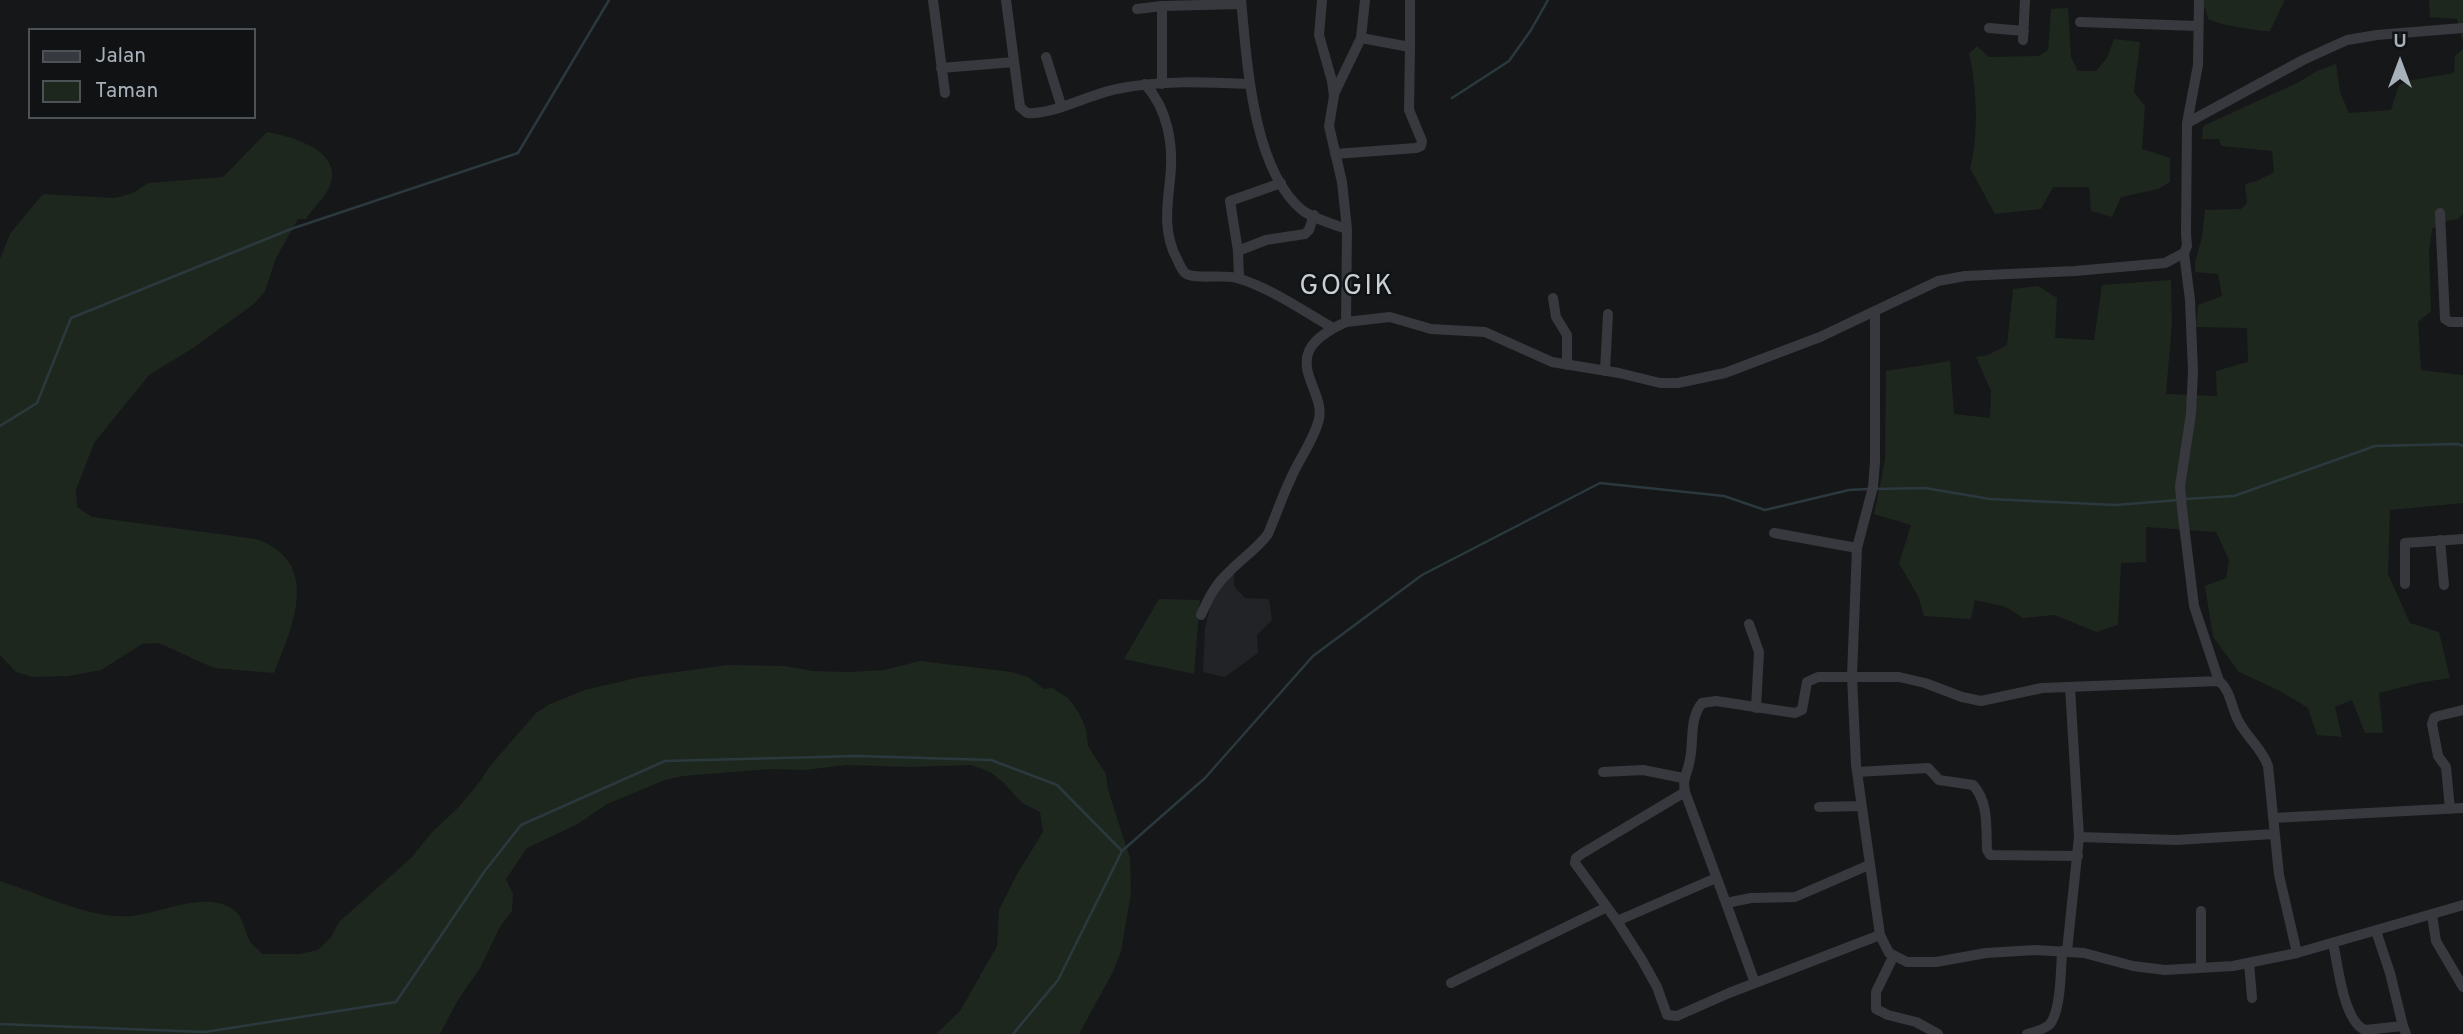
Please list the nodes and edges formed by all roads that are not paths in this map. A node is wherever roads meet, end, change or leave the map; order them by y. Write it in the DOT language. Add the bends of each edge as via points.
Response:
graph roads {
  1 [pos="933,0"];
  2 [pos="1006,0"];
  3 [pos="1322,0"];
  4 [pos="1365,0"];
  5 [pos="1410,0"];
  6 [pos="2025,0"];
  7 [pos="2199,0"];
  8 [pos="1241,2"];
  9 [pos="1162,6"];
  10 [pos="1137,9"];
  11 [pos="2080,22"];
  12 [pos="2198,26"];
  13 [pos="2463,28"];
  14 [pos="1989,29"];
  15 [pos="1362,38"];
  16 [pos="1410,47"];
  17 [pos="1046,57"];
  18 [pos="1014,62"];
  19 [pos="941,68"];
  20 [pos="1162,83"];
  21 [pos="1145,84"];
  22 [pos="1248,84"];
  23 [pos="945,93"];
  24 [pos="1334,96"];
  25 [pos="1061,105"];
  26 [pos="2187,123"];
  27 [pos="1335,154"];
  28 [pos="1281,183"];
  29 [pos="2440,213"];
  30 [pos="1314,215"];
  31 [pos="1347,229"];
  32 [pos="1238,251"];
  33 [pos="2183,253"];
  34 [pos="1239,278"];
  35 [pos="1553,298"];
  36 [pos="1875,312"];
  37 [pos="1608,314"];
  38 [pos="1346,322"];
  39 [pos="2463,322"];
  40 [pos="1333,328"];
  41 [pos="1567,365"];
  42 [pos="1605,371"];
  43 [pos="1774,533"];
  44 [pos="2463,539"];
  45 [pos="2440,540"];
  46 [pos="1857,548"];
  47 [pos="2405,584"];
  48 [pos="2444,585"];
  49 [pos="1201,615"];
  50 [pos="1749,624"];
  51 [pos="1852,676"];
  52 [pos="2219,681"];
  53 [pos="2070,687"];
  54 [pos="1756,708"];
  55 [pos="2463,710"];
  56 [pos="1604,772"];
  57 [pos="1857,772"];
  58 [pos="1683,778"];
  59 [pos="1685,792"];
  60 [pos="1861,806"];
  61 [pos="1819,807"];
  62 [pos="2463,808"];
  63 [pos="2451,809"];
  64 [pos="2273,818"];
  65 [pos="2274,834"];
  66 [pos="2079,837"];
  67 [pos="2078,856"];
  68 [pos="1870,865"];
  69 [pos="1716,878"];
  70 [pos="1726,902"];
  71 [pos="2463,905"];
  72 [pos="1607,907"];
  73 [pos="2201,911"];
  74 [pos="2432,915"];
  75 [pos="1617,921"];
  76 [pos="2376,931"];
  77 [pos="1880,935"];
  78 [pos="2333,943"];
  79 [pos="2065,951"];
  80 [pos="2297,953"];
  81 [pos="1893,957"];
  82 [pos="2249,963"];
  83 [pos="2201,967"];
  84 [pos="1755,982"];
  85 [pos="1451,984"];
  86 [pos="2463,986"];
  87 [pos="2252,998"];
  88 [pos="2404,1030"];
  89 [pos="2369,1032"];
  90 [pos="1938,1034"];
  91 [pos="2027,1034"];
  1 -- 19 [label="street"];
  2 -- 18 [label="street"];
  3 -- 24 [label="street" via="1319,35"];
  4 -- 15 [label="street"];
  5 -- 16 [label="street"];
  6 -- 14 [label="street" via="2024,36"];
  7 -- 12 [label="street"];
  8 -- 9 [label="street"];
  8 -- 22 [label="street"];
  9 -- 10 [label="street"];
  9 -- 20 [label="street"];
  11 -- 12 [label="street"];
  12 -- 26 [label="street" via="2198,65"];
  13 -- 26 [label="street" via="2347,40"];
  15 -- 16 [label="street"];
  15 -- 24 [label="street"];
  16 -- 27 [label="street" via="1409,110 1420,146"];
  17 -- 25 [label="street"];
  18 -- 19 [label="street"];
  18 -- 25 [label="street" via="1023,111 1042,113"];
  19 -- 23 [label="street"];
  20 -- 21 [label="street"];
  20 -- 22 [label="street"];
  21 -- 25 [label="street"];
  21 -- 34 [label="street" via="1157,98 1166,124 1171,159 1166,228 1172,251 1185,273"];
  22 -- 28 [label="street"];
  24 -- 27 [label="street" via="1329,127"];
  26 -- 33 [label="street" via="2188,246"];
  27 -- 31 [label="street"];
  28 -- 30 [label="street" via="1306,213"];
  28 -- 32 [label="street" via="1230,201"];
  29 -- 39 [label="street" via="2445,319"];
  30 -- 31 [label="street"];
  30 -- 32 [label="street" via="1305,234 1266,240"];
  31 -- 38 [label="street"];
  32 -- 34 [label="street"];
  33 -- 36 [label="street" via="2165,263 1948,278"];
  33 -- 52 [label="street" via="2193,371 2180,486 2194,606"];
  34 -- 40 [label="street"];
  35 -- 41 [label="street" via="1556,317 1567,335"];
  36 -- 42 [label="street" via="1702,379 1669,384"];
  36 -- 46 [label="street" via="1875,462"];
  37 -- 42 [label="street"];
  38 -- 40 [label="street"];
  38 -- 41 [label="street" via="1390,317 1430,330 1485,332"];
  40 -- 49 [label="street" via="1315,341 1307,356 1318,422 1268,534 1227,573"];
  41 -- 42 [label="street"];
  43 -- 46 [label="street"];
  44 -- 45 [label="street"];
  45 -- 47 [label="street" via="2404,543"];
  45 -- 48 [label="street"];
  46 -- 51 [label="street"];
  50 -- 54 [label="street" via="1759,652"];
  51 -- 53 [label="street" via="1911,679 1981,701 2028,690"];
  51 -- 54 [label="street" via="1809,680 1798,712"];
  51 -- 57 [label="street"];
  52 -- 53 [label="street"];
  52 -- 64 [label="street" via="2238,721 2266,759"];
  53 -- 66 [label="street"];
  54 -- 58 [label="street" via="1702,703 1695,714 1690,762"];
  55 -- 63 [label="street" via="2438,716 2431,724 2438,756 2446,768"];
  56 -- 58 [label="street" via="1643,770"];
  57 -- 60 [label="street"];
  57 -- 67 [label="street" via="1923,767 1932,769 1938,780 1973,785 1985,811 1990,855"];
  58 -- 59 [label="street"];
  59 -- 69 [label="street"];
  59 -- 72 [label="street" via="1576,858 1577,868"];
  60 -- 61 [label="street"];
  60 -- 68 [label="street"];
  62 -- 63 [label="street"];
  63 -- 64 [label="street"];
  64 -- 65 [label="street"];
  65 -- 66 [label="street" via="2176,840"];
  65 -- 80 [label="street"];
  66 -- 67 [label="street"];
  67 -- 79 [label="street"];
  68 -- 70 [label="street" via="1795,897"];
  68 -- 77 [label="street"];
  69 -- 70 [label="street"];
  69 -- 75 [label="street"];
  70 -- 84 [label="street"];
  71 -- 74 [label="street"];
  72 -- 75 [label="street"];
  72 -- 85 [label="street"];
  73 -- 83 [label="street"];
  74 -- 76 [label="street"];
  74 -- 86 [label="street" via="2436,941"];
  75 -- 84 [label="street" via="1657,987 1667,1016 1677,1016"];
  76 -- 78 [label="street"];
  76 -- 88 [label="street"];
  77 -- 81 [label="street"];
  77 -- 84 [label="street"];
  78 -- 80 [label="street"];
  78 -- 89 [label="street" via="2354,1023"];
  79 -- 81 [label="street" via="2004,951 1926,962"];
  79 -- 83 [label="street" via="2165,970"];
  79 -- 91 [label="street" via="2052,1020"];
  80 -- 82 [label="street"];
  81 -- 90 [label="street" via="1876,992 1876,1009"];
  82 -- 83 [label="street"];
  82 -- 87 [label="street"];
  88 -- 89 [label="street"];
}
